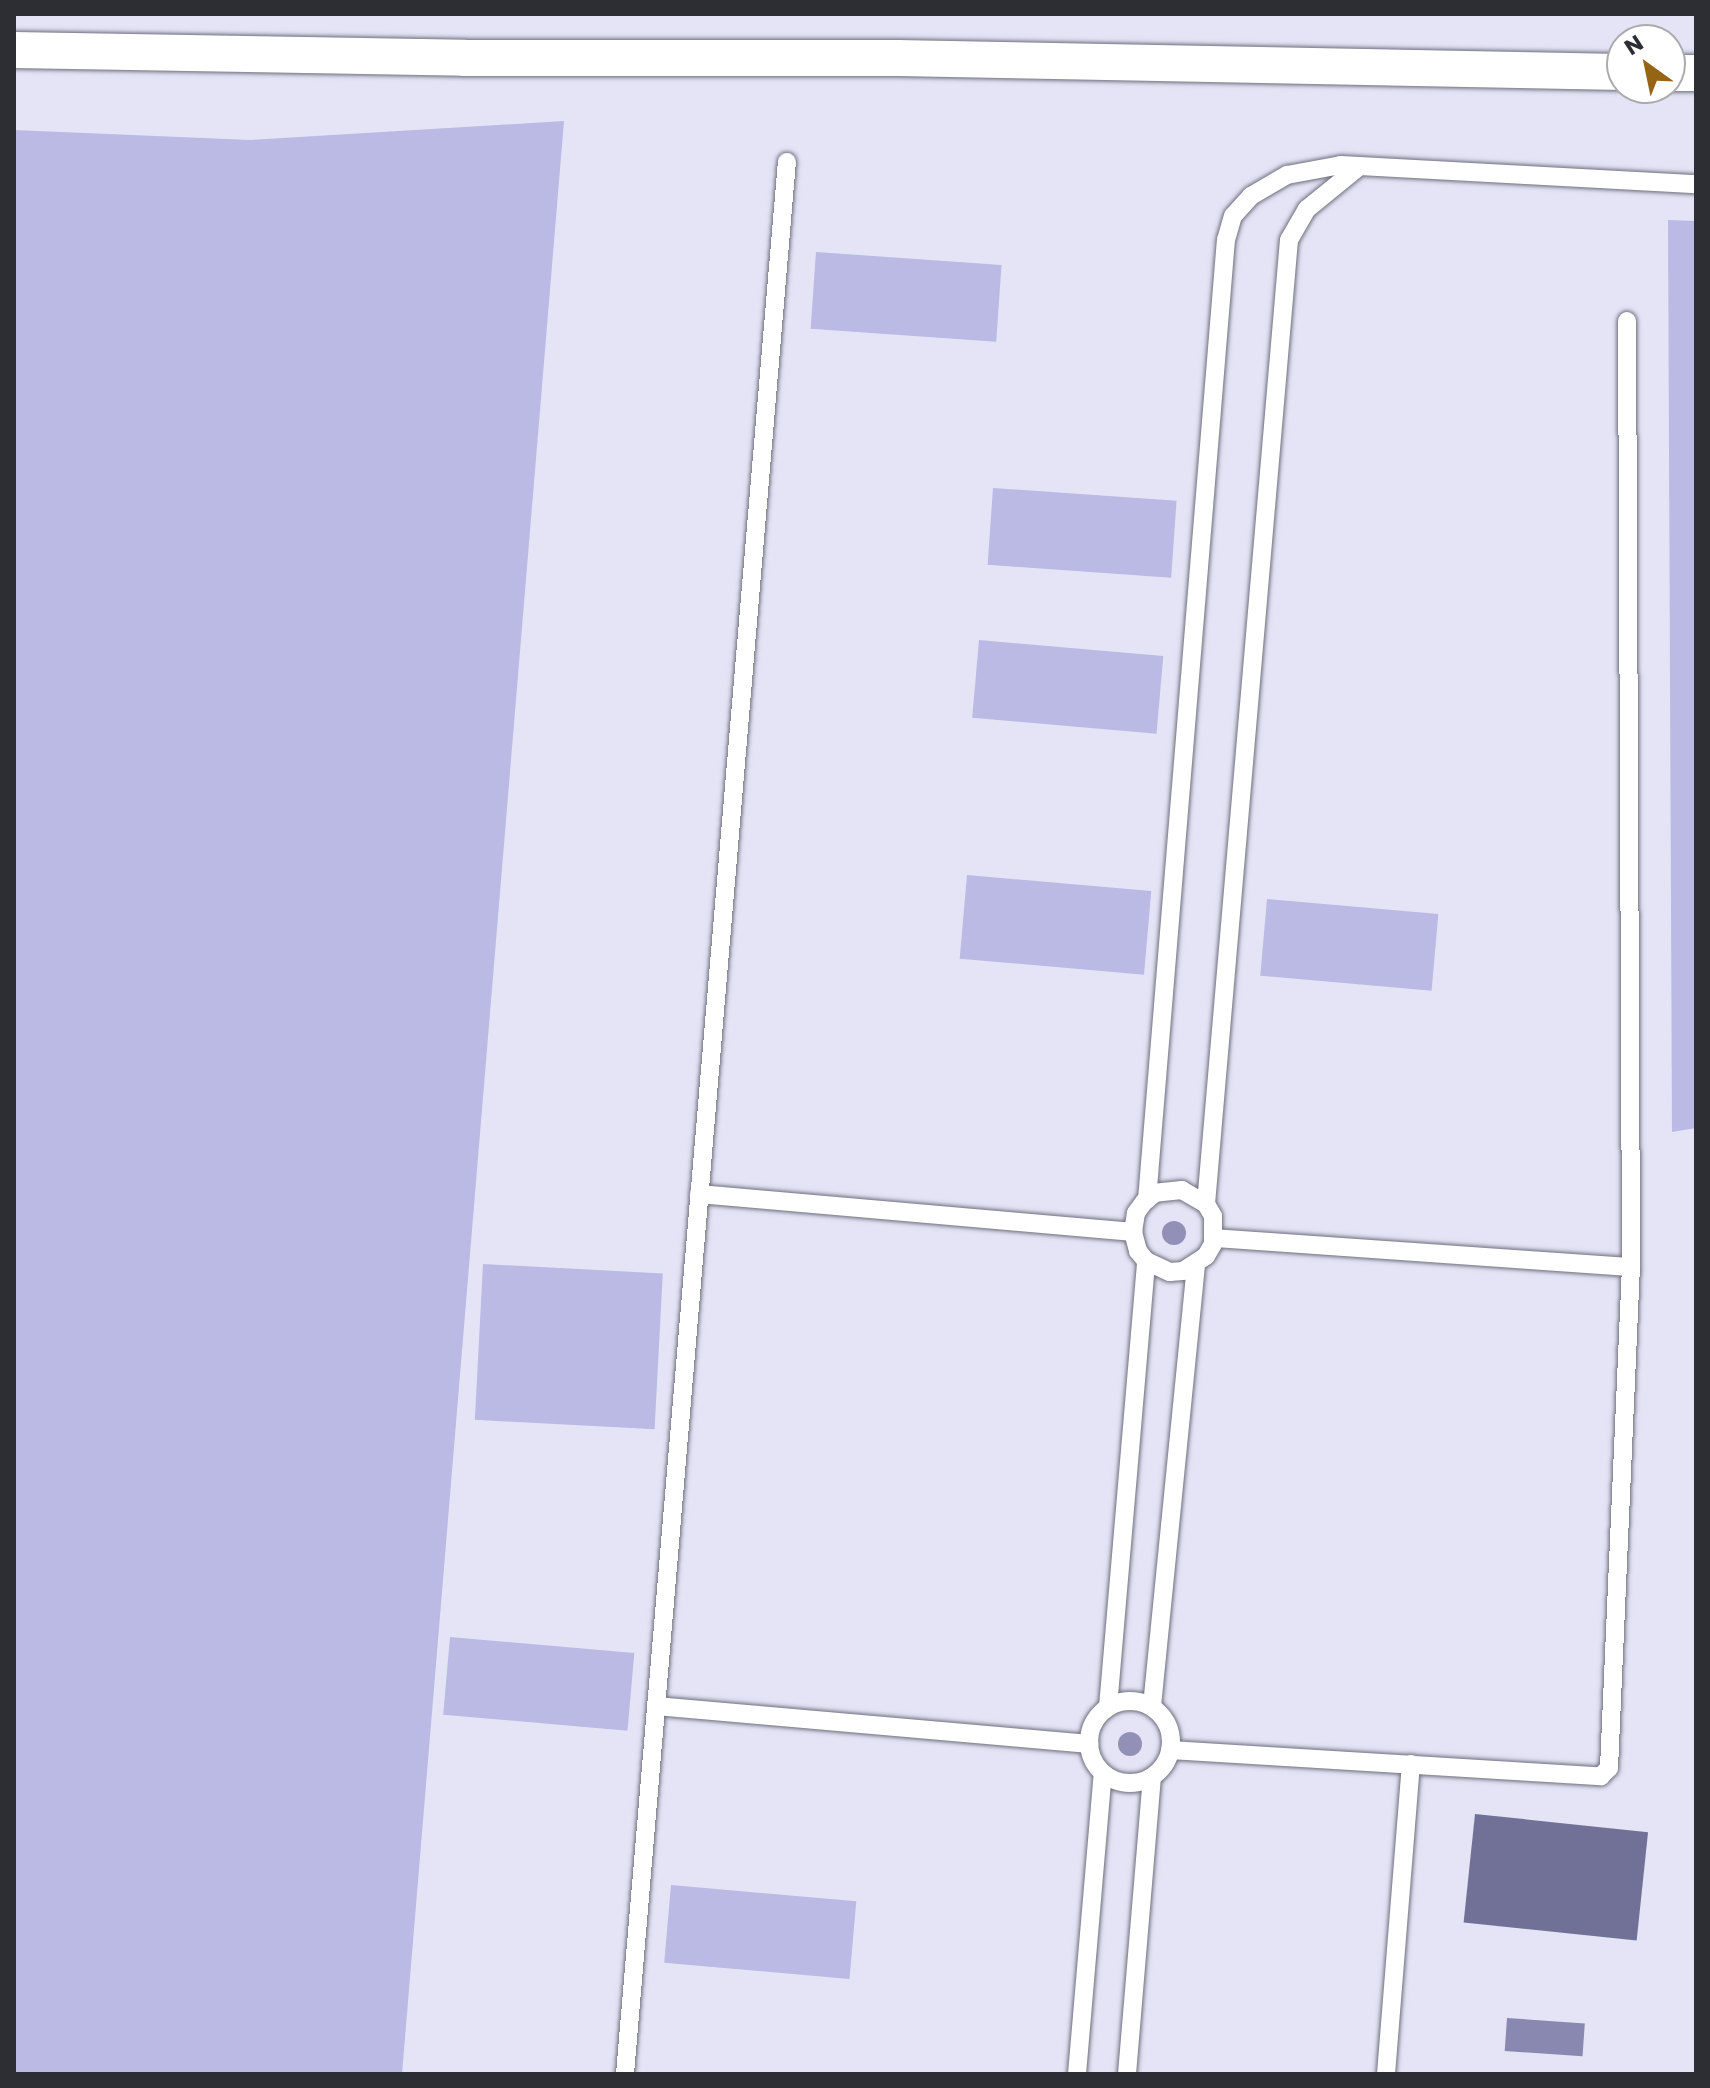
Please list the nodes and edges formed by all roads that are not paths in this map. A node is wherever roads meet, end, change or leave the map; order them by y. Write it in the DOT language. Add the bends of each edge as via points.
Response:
graph roads {
  1 [pos="14,50"];
  2 [pos="1606,72"];
  3 [pos="787,162"];
  4 [pos="1360,166"];
  5 [pos="1696,184"];
  6 [pos="1627,321"];
  7 [pos="699,1194"];
  8 [pos="1147,1200"];
  9 [pos="1206,1204"];
  10 [pos="1133,1232"];
  11 [pos="1214,1238"];
  12 [pos="1146,1261"];
  13 [pos="1196,1265"];
  14 [pos="1631,1267"];
  15 [pos="656,1706"];
  16 [pos="1152,1706"];
  17 [pos="1108,1707"];
  18 [pos="1089,1744"];
  19 [pos="1170,1750"];
  20 [pos="1411,1764"];
  21 [pos="1103,1773"];
  22 [pos="1152,1777"];
  23 [pos="625,2074"];
  24 [pos="1077,2074"];
  25 [pos="1127,2074"];
  26 [pos="1386,2074"];
  1 -- 2 [label="street" via="914,58"];
  3 -- 7 [label="lane"];
  4 -- 5 [label="lane"];
  4 -- 8 [label="lane" via="1311,168 1287,175 1242,206 1226,240"];
  4 -- 9 [label="lane" via="1307,209 1289,240"];
  6 -- 14 [label="lane"];
  7 -- 10 [label="lane"];
  7 -- 15 [label="lane"];
  8 -- 9 [label="lane" via="1155,1193 1182,1190"];
  8 -- 10 [label="lane" via="1136,1213"];
  9 -- 11 [label="lane" via="1213,1216"];
  10 -- 12 [label="lane"];
  11 -- 13 [label="lane"];
  11 -- 14 [label="lane"];
  12 -- 13 [label="lane" via="1170,1272"];
  12 -- 17 [label="lane"];
  13 -- 16 [label="lane"];
  14 -- 20 [label="lane" via="1609,1768 1601,1776"];
  15 -- 18 [label="lane"];
  15 -- 23 [label="lane"];
  16 -- 17 [label="lane" via="1125,1701"];
  16 -- 19 [label="lane" via="1170,1727"];
  17 -- 18 [label="lane" via="1093,1725"];
  18 -- 21 [label="lane"];
  19 -- 20 [label="lane"];
  19 -- 22 [label="lane" via="1163,1768"];
  20 -- 26 [label="lane"];
  21 -- 22 [label="lane" via="1127,1783"];
  21 -- 24 [label="lane"];
  22 -- 25 [label="lane"];
}
